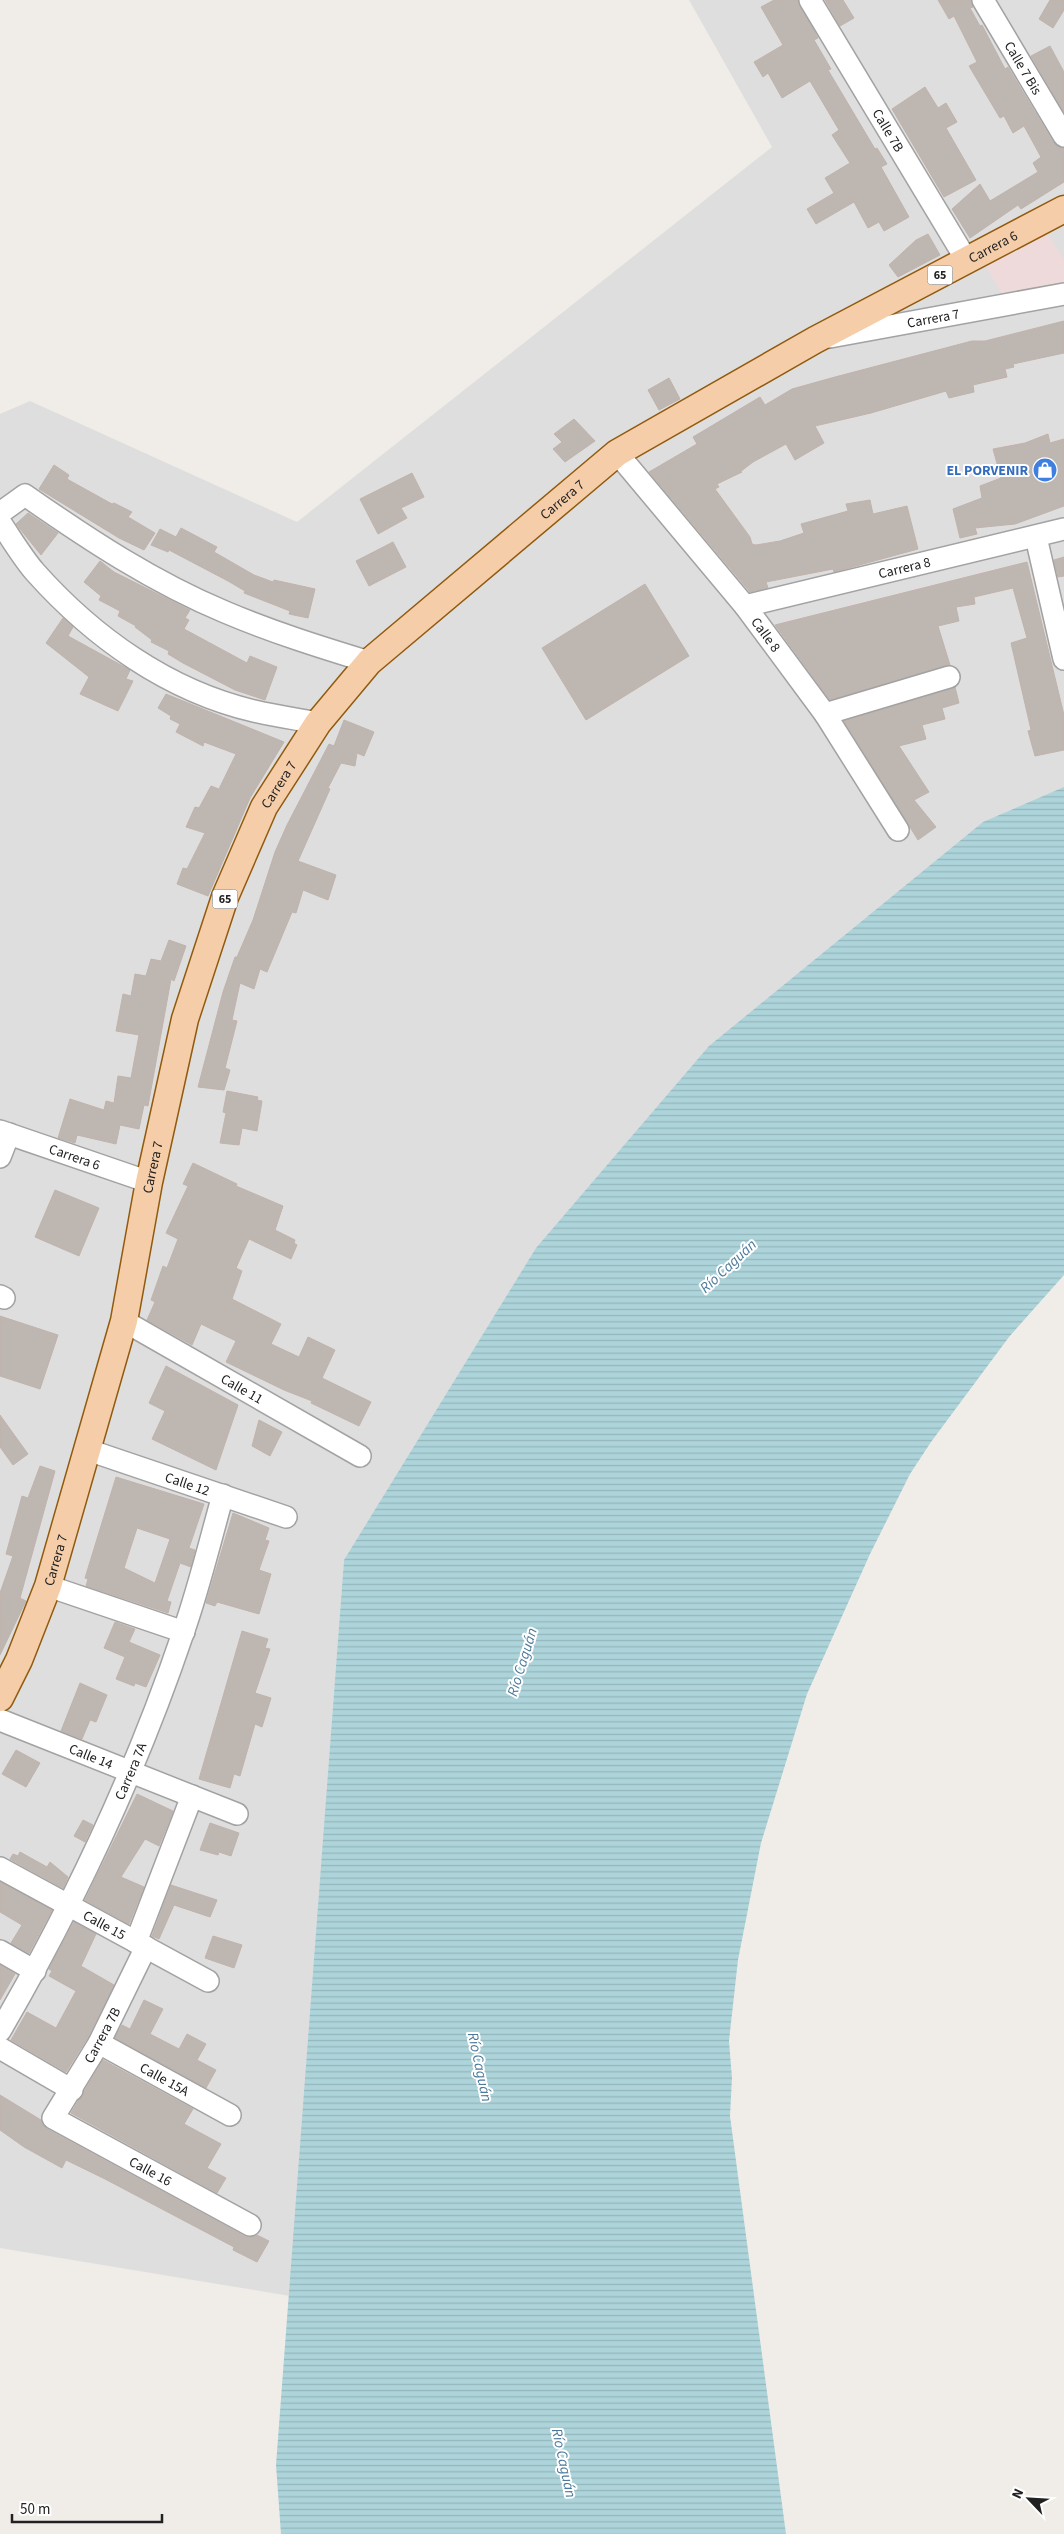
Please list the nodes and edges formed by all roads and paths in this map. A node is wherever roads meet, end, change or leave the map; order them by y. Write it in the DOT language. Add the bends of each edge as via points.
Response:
graph roads {
  1 [pos="810,0"];
  2 [pos="983,0"];
  3 [pos="1064,136"];
  4 [pos="1064,209"];
  5 [pos="967,261"];
  6 [pos="1064,294"];
  7 [pos="814,340"];
  8 [pos="617,453"];
  9 [pos="0,513"];
  10 [pos="0,522"];
  11 [pos="1064,529"];
  12 [pos="1036,537"];
  13 [pos="745,606"];
  14 [pos="1064,659"];
  15 [pos="369,662"];
  16 [pos="949,677"];
  17 [pos="825,714"];
  18 [pos="318,723"];
  19 [pos="898,830"];
  20 [pos="4,1132"];
  21 [pos="0,1156"];
  22 [pos="149,1182"];
  23 [pos="124,1321"];
  24 [pos="88,1450"];
  25 [pos="360,1456"];
  26 [pos="223,1495"];
  27 [pos="286,1516"];
  28 [pos="48,1586"];
  29 [pos="184,1632"];
  30 [pos="0,1698"];
  31 [pos="0,1720"];
  32 [pos="132,1772"];
  33 [pos="192,1796"];
  34 [pos="237,1814"];
  35 [pos="0,1868"];
  36 [pos="70,1906"];
  37 [pos="141,1945"];
  38 [pos="0,1951"];
  39 [pos="35,1971"];
  40 [pos="208,1982"];
  41 [pos="0,2031"];
  42 [pos="99,2043"];
  43 [pos="0,2048"];
  44 [pos="72,2090"];
  45 [pos="230,2115"];
  46 [pos="53,2118"];
  47 [pos="250,2225"];
  1 -- 5 [label="street, Calle 7B"];
  2 -- 3 [label="street, Calle 7 Bis"];
  4 -- 5 [label="main road, Carrera 6 / 65"];
  5 -- 7 [label="main road, Carrera 6 / 65"];
  6 -- 7 [label="street, Carrera 7"];
  7 -- 8 [label="main road, Carrera 7 / 65"];
  8 -- 13 [label="street, Calle 8"];
  8 -- 15 [label="main road, Carrera 7 / 65"];
  9 -- 15 [label="street" via="24,495 88,539 224,612"];
  10 -- 18 [label="street" via="34,570 73,612 132,658 191,689 253,711"];
  11 -- 12 [label="street, Carrera 8"];
  12 -- 13 [label="street, Carrera 8"];
  12 -- 14 [label="street"];
  13 -- 17 [label="street, Calle 8"];
  15 -- 18 [label="main road, Carrera 7 / 65"];
  16 -- 17 [label="street"];
  17 -- 19 [label="street, Calle 8"];
  18 -- 22 [label="main road, Carrera 7 / 65" via="264,807 225,897 185,1019"];
  20 -- 21 [label="street"];
  20 -- 22 [label="street, Carrera 6"];
  22 -- 23 [label="main road, Carrera 7 / 65"];
  23 -- 24 [label="main road, Carrera 7 / 65"];
  23 -- 25 [label="street, Calle 11"];
  24 -- 26 [label="street, Calle 12"];
  24 -- 28 [label="main road, Carrera 7 / 65"];
  26 -- 27 [label="street, Calle 12"];
  26 -- 29 [label="street, Carrera 7A"];
  28 -- 29 [label="street"];
  28 -- 30 [label="main road, Carrera 7 / 65"];
  29 -- 32 [label="street, Carrera 7A"];
  31 -- 32 [label="street, Calle 14"];
  32 -- 33 [label="street, Calle 14"];
  32 -- 36 [label="street, Carrera 7A"];
  33 -- 34 [label="street, Calle 14"];
  33 -- 37 [label="street, Carrera 7B"];
  35 -- 36 [label="street, Calle 15"];
  36 -- 37 [label="street, Calle 15"];
  36 -- 39 [label="street, Carrera 7A"];
  37 -- 40 [label="street, Calle 15"];
  37 -- 42 [label="street, Carrera 7B"];
  38 -- 39 [label="street"];
  39 -- 41 [label="street, Carrera 7A"];
  42 -- 44 [label="street, Carrera 7B"];
  42 -- 45 [label="street, Calle 15A"];
  43 -- 44 [label="street"];
  44 -- 46 [label="street, Carrera 7B"];
  46 -- 47 [label="street, Calle 16"];
}
